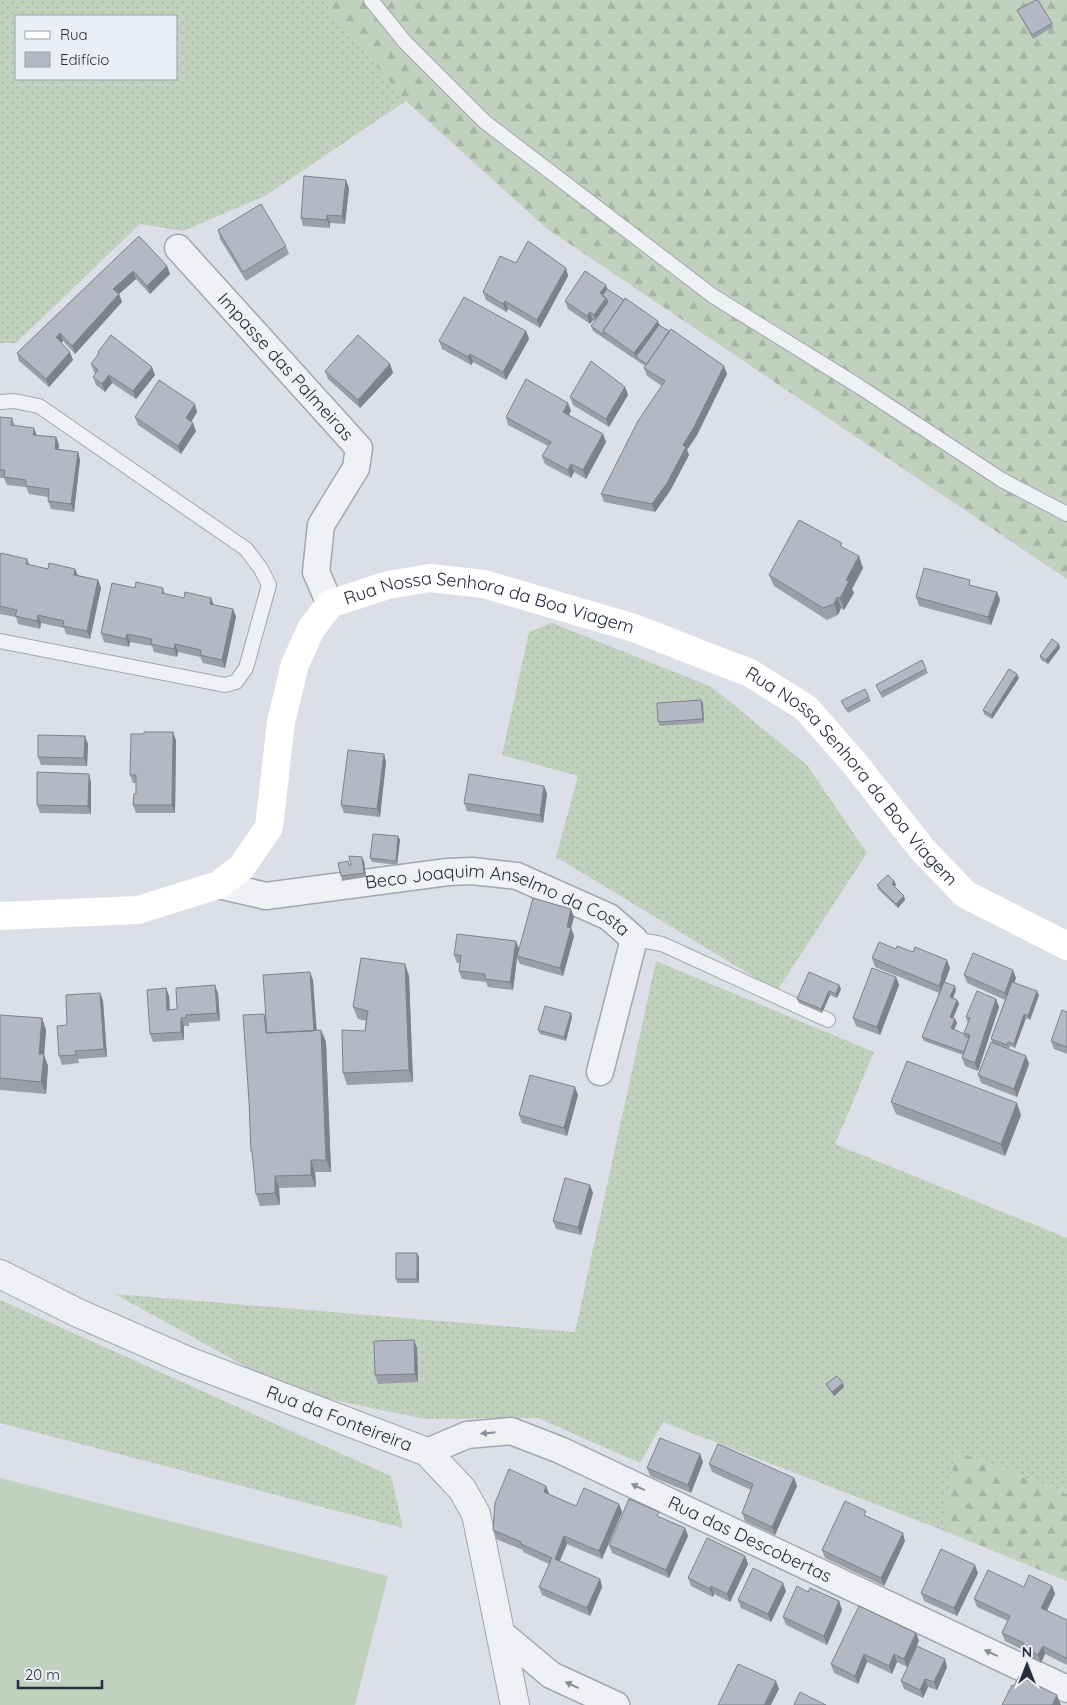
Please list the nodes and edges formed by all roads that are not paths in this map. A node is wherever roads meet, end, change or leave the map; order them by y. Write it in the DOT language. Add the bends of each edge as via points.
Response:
graph roads {
  1 [pos="371,0"];
  2 [pos="178,248"];
  3 [pos="0,402"];
  4 [pos="1067,514"];
  5 [pos="330,604"];
  6 [pos="0,641"];
  7 [pos="218,885"];
  8 [pos="0,916"];
  9 [pos="634,939"];
  10 [pos="1067,946"];
  11 [pos="828,1020"];
  12 [pos="600,1072"];
  13 [pos="0,1274"];
  14 [pos="427,1452"];
  15 [pos="501,1633"];
  16 [pos="1067,1688"];
  17 [pos="515,1705"];
  18 [pos="616,1705"];
  1 -- 4 [label="lane" via="405,42 485,122 713,296 860,386 1002,480"];
  2 -- 5 [label="street, Impasse das Palmeiras" via="359,448 356,468 321,525 316,572"];
  3 -- 6 [label="lane" via="39,406 246,549 269,586 246,668 236,682 225,685"];
  5 -- 7 [label="main road, Rua Nossa Senhora da Boa Viagem" via="311,629 295,664 281,722 269,827 241,868"];
  5 -- 10 [label="main road, Rua Nossa Senhora da Boa Viagem" via="388,584 430,578 484,584 634,628 750,673 806,708 922,849 965,894"];
  7 -- 8 [label="main road, Rua Nossa Senhora da Boa Viagem" via="138,910"];
  7 -- 9 [label="street, Beco Joaquim Anselmo da Costa" via="266,896 448,872 516,876 609,917"];
  9 -- 11 [label="lane" via="662,944"];
  9 -- 12 [label="street, Beco Joaquim Anselmo da Costa"];
  13 -- 14 [label="street, Rua da Fonteireira" via="78,1313 188,1361"];
  14 -- 15 [label="street, Rua da Fonteireira" via="462,1489 476,1514"];
  16 -- 14 [label="street, Rua das Descobertas, one-way" via="560,1450 511,1431 467,1435"];
  15 -- 17 [label="street, Rua da Fonteireira"];
  18 -- 15 [label="street, one-way" via="551,1675"];
}
